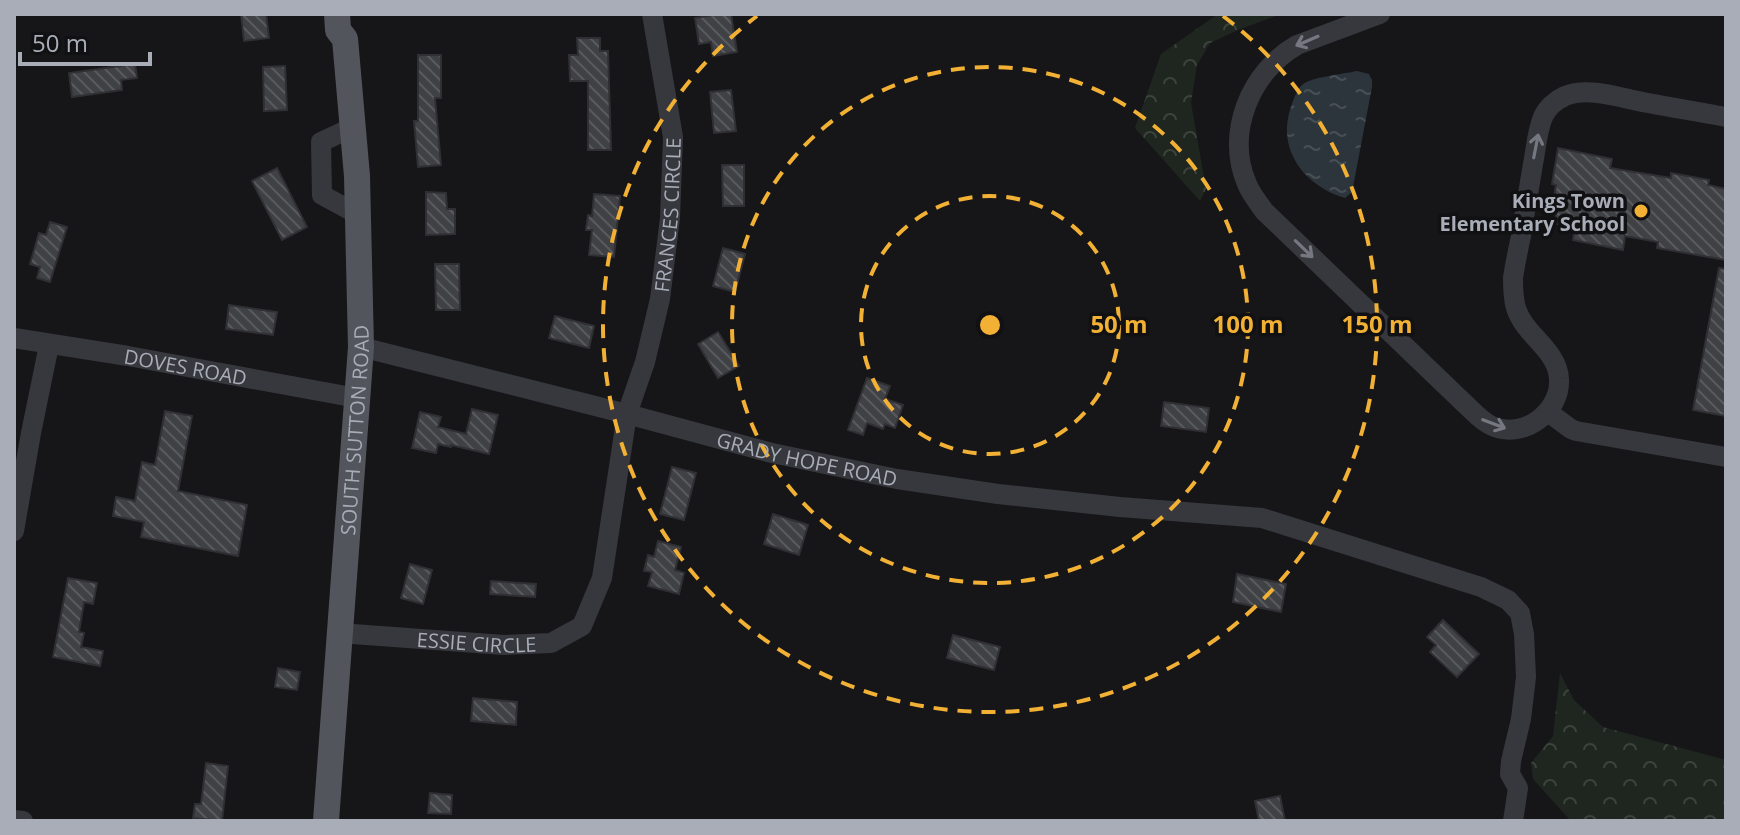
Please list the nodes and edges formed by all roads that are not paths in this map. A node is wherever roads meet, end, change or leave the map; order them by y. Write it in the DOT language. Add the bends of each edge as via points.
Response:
graph roads {
  1 [pos="337,14"];
  2 [pos="353,14"];
  3 [pos="652,14"];
  4 [pos="1380,14"];
  5 [pos="345,39"];
  6 [pos="1726,117"];
  7 [pos="353,127"];
  8 [pos="359,215"];
  9 [pos="14,338"];
  10 [pos="49,345"];
  11 [pos="361,347"];
  12 [pos="357,398"];
  13 [pos="1548,412"];
  14 [pos="627,414"];
  15 [pos="1726,457"];
  16 [pos="14,531"];
  17 [pos="339,633"];
  18 [pos="14,820"];
  19 [pos="23,821"];
  20 [pos="326,821"];
  21 [pos="1513,821"];
  1 -- 5 [label="main road, SOUTH SUTTON ROAD"];
  2 -- 5 [label="main road, SOUTH SUTTON ROAD" via="353,30"];
  3 -- 14 [label="street, FRANCES CIRCLE" via="673,137 670,218 660,299"];
  4 -- 13 [label="street, one-way" via="1297,45 1266,69 1241,122 1239,153 1247,185 1264,211 1481,419 1518,429"];
  5 -- 7 [label="main road, SOUTH SUTTON ROAD"];
  13 -- 6 [label="street, one-way" via="1560,380 1557,367 1524,324 1513,296 1544,115 1566,96 1594,93"];
  7 -- 8 [label="main road, SOUTH SUTTON ROAD"];
  7 -- 8 [label="street" via="321,142 322,195"];
  8 -- 11 [label="main road, SOUTH SUTTON ROAD"];
  9 -- 10 [label="street, DOVES ROAD"];
  10 -- 12 [label="street, DOVES ROAD"];
  10 -- 16 [label="street"];
  11 -- 12 [label="main road, SOUTH SUTTON ROAD"];
  11 -- 14 [label="street, GRADY HOPE ROAD"];
  12 -- 17 [label="main road, SOUTH SUTTON ROAD"];
  13 -- 15 [label="street" via="1576,431"];
  14 -- 17 [label="street, ESSIE CIRCLE" via="602,578 582,626 551,643 504,645"];
  14 -- 21 [label="street, GRADY HOPE ROAD" via="897,479 1013,496 1262,518 1481,587 1508,600 1520,613 1524,634 1526,677 1510,774 1518,788"];
  17 -- 20 [label="main road, SOUTH SUTTON ROAD"];
  18 -- 19 [label="street"];
}
